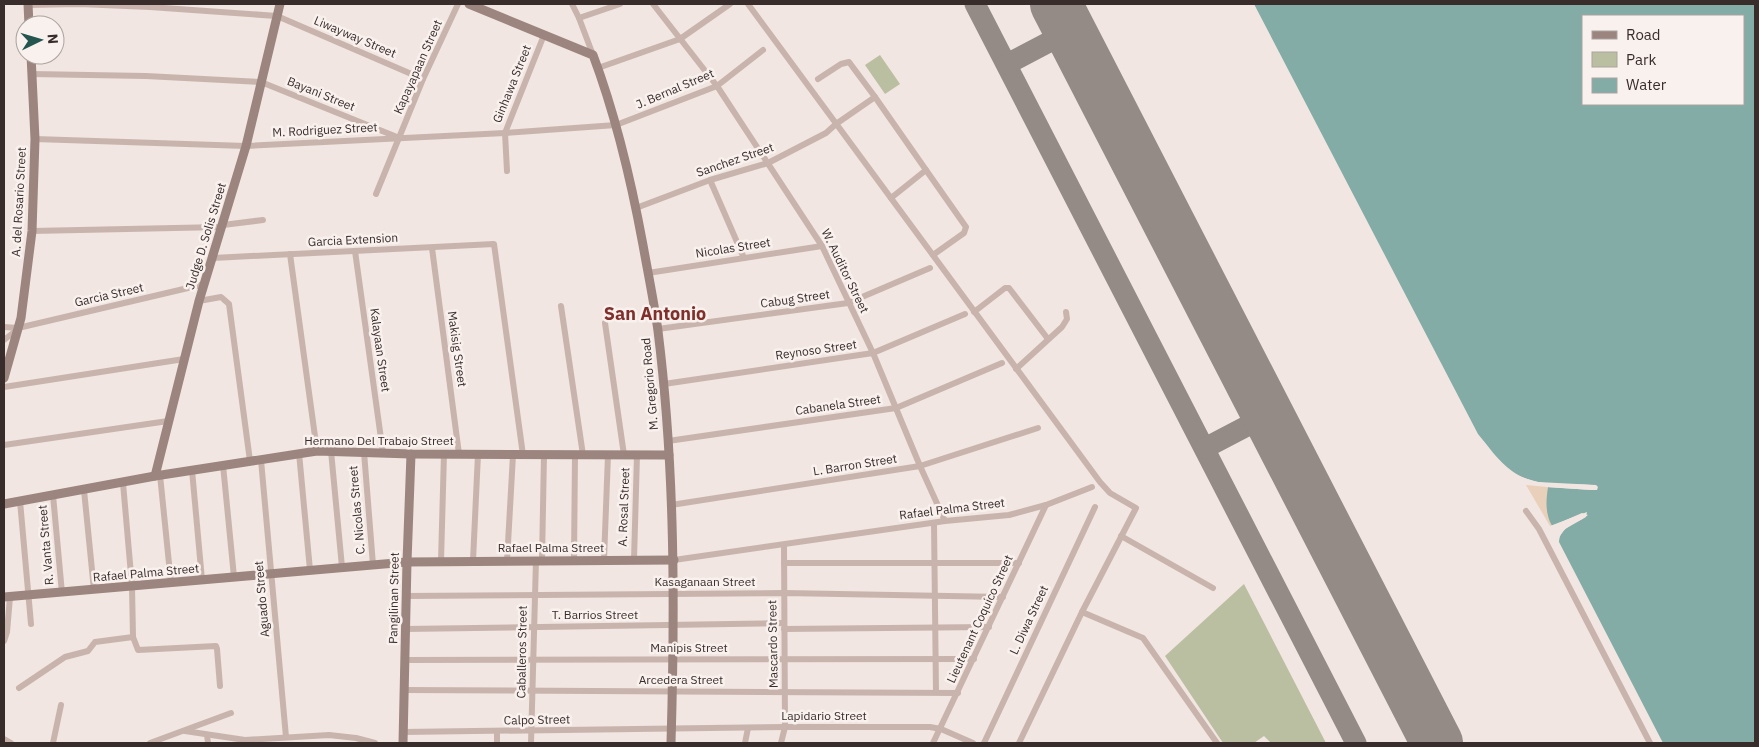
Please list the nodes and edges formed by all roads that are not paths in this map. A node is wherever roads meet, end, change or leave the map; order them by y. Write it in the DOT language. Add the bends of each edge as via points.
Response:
graph roads {
  1 [pos="28,4"];
  2 [pos="280,4"];
  3 [pos="458,4"];
  4 [pos="469,4"];
  5 [pos="572,4"];
  6 [pos="620,4"];
  7 [pos="653,4"];
  8 [pos="730,4"];
  9 [pos="748,4"];
  10 [pos="277,16"];
  11 [pos="579,18"];
  12 [pos="544,35"];
  13 [pos="680,39"];
  14 [pos="763,50"];
  15 [pos="593,55"];
  16 [pos="31,65"];
  17 [pos="598,68"];
  18 [pos="32,74"];
  19 [pos="424,78"];
  20 [pos="818,79"];
  21 [pos="261,82"];
  22 [pos="717,86"];
  23 [pos="875,97"];
  24 [pos="836,124"];
  25 [pos="616,125"];
  26 [pos="505,133"];
  27 [pos="35,138"];
  28 [pos="399,138"];
  29 [pos="246,146"];
  30 [pos="768,163"];
  31 [pos="926,170"];
  32 [pos="508,171"];
  33 [pos="710,180"];
  34 [pos="376,194"];
  35 [pos="891,198"];
  36 [pos="636,208"];
  37 [pos="263,220"];
  38 [pos="222,226"];
  39 [pos="32,231"];
  40 [pos="822,246"];
  41 [pos="432,248"];
  42 [pos="355,251"];
  43 [pos="290,254"];
  44 [pos="933,255"];
  45 [pos="213,258"];
  46 [pos="744,258"];
  47 [pos="930,268"];
  48 [pos="648,273"];
  49 [pos="205,284"];
  50 [pos="200,301"];
  51 [pos="848,303"];
  52 [pos="561,306"];
  53 [pos="974,312"];
  54 [pos="1066,312"];
  55 [pos="965,314"];
  56 [pos="605,323"];
  57 [pos="4,327"];
  58 [pos="18,328"];
  59 [pos="658,329"];
  60 [pos="1048,339"];
  61 [pos="4,340"];
  62 [pos="873,353"];
  63 [pos="184,359"];
  64 [pos="1002,363"];
  65 [pos="1016,369"];
  66 [pos="4,378"];
  67 [pos="664,384"];
  68 [pos="4,387"];
  69 [pos="896,408"];
  70 [pos="168,421"];
  71 [pos="1038,428"];
  72 [pos="668,441"];
  73 [pos="4,445"];
  74 [pos="317,451"];
  75 [pos="331,451"];
  76 [pos="364,452"];
  77 [pos="299,453"];
  78 [pos="383,453"];
  79 [pos="411,454"];
  80 [pos="444,454"];
  81 [pos="460,454"];
  82 [pos="478,454"];
  83 [pos="512,454"];
  84 [pos="523,455"];
  85 [pos="544,455"];
  86 [pos="579,455"];
  87 [pos="608,455"];
  88 [pos="624,455"];
  89 [pos="637,455"];
  90 [pos="669,455"];
  91 [pos="261,460"];
  92 [pos="250,461"];
  93 [pos="223,465"];
  94 [pos="920,466"];
  95 [pos="192,470"];
  96 [pos="158,476"];
  97 [pos="123,483"];
  98 [pos="1092,487"];
  99 [pos="84,490"];
  100 [pos="53,495"];
  101 [pos="20,501"];
  102 [pos="4,504"];
  103 [pos="672,505"];
  104 [pos="1046,505"];
  105 [pos="1095,507"];
  106 [pos="1526,511"];
  107 [pos="945,521"];
  108 [pos="934,523"];
  109 [pos="1121,536"];
  110 [pos="784,544"];
  111 [pos="507,560"];
  112 [pos="539,560"];
  113 [pos="574,560"];
  114 [pos="604,560"];
  115 [pos="634,560"];
  116 [pos="674,560"];
  117 [pos="441,561"];
  118 [pos="473,561"];
  119 [pos="407,562"];
  120 [pos="934,562"];
  121 [pos="784,563"];
  122 [pos="1019,563"];
  123 [pos="373,565"];
  124 [pos="342,568"];
  125 [pos="310,570"];
  126 [pos="272,574"];
  127 [pos="234,577"];
  128 [pos="202,580"];
  129 [pos="171,583"];
  130 [pos="132,586"];
  131 [pos="1214,588"];
  132 [pos="94,590"];
  133 [pos="62,593"];
  134 [pos="784,593"];
  135 [pos="673,594"];
  136 [pos="30,595"];
  137 [pos="534,595"];
  138 [pos="935,595"];
  139 [pos="406,596"];
  140 [pos="7,597"];
  141 [pos="1003,597"];
  142 [pos="1082,612"];
  143 [pos="31,624"];
  144 [pos="534,626"];
  145 [pos="672,626"];
  146 [pos="784,626"];
  147 [pos="935,627"];
  148 [pos="989,627"];
  149 [pos="405,628"];
  150 [pos="133,636"];
  151 [pos="4,641"];
  152 [pos="936,658"];
  153 [pos="785,659"];
  154 [pos="974,659"];
  155 [pos="405,660"];
  156 [pos="533,660"];
  157 [pos="672,660"];
  158 [pos="220,686"];
  159 [pos="19,688"];
  160 [pos="404,690"];
  161 [pos="532,690"];
  162 [pos="785,691"];
  163 [pos="672,692"];
  164 [pos="936,692"];
  165 [pos="958,693"];
  166 [pos="61,705"];
  167 [pos="231,712"];
  168 [pos="786,727"];
  169 [pos="748,728"];
  170 [pos="941,728"];
  171 [pos="671,729"];
  172 [pos="185,731"];
  173 [pos="497,731"];
  174 [pos="531,731"];
  175 [pos="403,732"];
  176 [pos="207,735"];
  177 [pos="286,737"];
  178 [pos="4,739"];
  179 [pos="11,743"];
  180 [pos="53,743"];
  181 [pos="150,743"];
  182 [pos="208,743"];
  183 [pos="375,743"];
  184 [pos="403,743"];
  185 [pos="497,743"];
  186 [pos="531,743"];
  187 [pos="671,743"];
  188 [pos="745,743"];
  189 [pos="782,743"];
  190 [pos="933,743"];
  191 [pos="973,743"];
  192 [pos="984,743"];
  193 [pos="1019,743"];
  194 [pos="1217,743"];
  195 [pos="1650,743"];
  1 -- 10 [label="street, Liwayway Street" via="150,7"];
  2 -- 10 [label="street, Judge D. Solis Street"];
  3 -- 19 [label="street, Kapayapaan Street"];
  4 -- 12 [label="street"];
  5 -- 11 [label="street, M. Gregorio Road"];
  6 -- 11 [label="street"];
  7 -- 13 [label="street, W. Auditor Street"];
  8 -- 13 [label="street"];
  9 -- 24 [label="street"];
  10 -- 19 [label="street, Liwayway Street"];
  10 -- 21 [label="street, Judge D. Solis Street"];
  11 -- 15 [label="street, M. Gregorio Road"];
  12 -- 15 [label="street"];
  12 -- 26 [label="street, Ginhawa Street"];
  13 -- 17 [label="street"];
  13 -- 22 [label="street, W. Auditor Street"];
  14 -- 22 [label="street, J. Bernal Street"];
  15 -- 17 [label="street, M. Gregorio Road"];
  16 -- 18 [label="street, A. del Rosario Street"];
  17 -- 25 [label="street, M. Gregorio Road"];
  18 -- 21 [label="street, Bayani Street"];
  18 -- 27 [label="street, A. del Rosario Street"];
  19 -- 28 [label="street, Kapayapaan Street"];
  20 -- 23 [label="street" via="849,62"];
  21 -- 28 [label="street, Bayani Street"];
  21 -- 29 [label="street, Judge D. Solis Street"];
  22 -- 25 [label="street, J. Bernal Street"];
  22 -- 30 [label="street, W. Auditor Street"];
  23 -- 24 [label="street, Sanchez Street"];
  23 -- 31 [label="street"];
  24 -- 30 [label="street, Sanchez Street" via="826,133"];
  24 -- 35 [label="street"];
  25 -- 26 [label="street, M. Rodriguez Street"];
  25 -- 36 [label="street, M. Gregorio Road"];
  26 -- 28 [label="street, M. Rodriguez Street"];
  26 -- 32 [label="street, Ginhawa Street"];
  27 -- 29 [label="street, M. Rodriguez Street"];
  27 -- 39 [label="street, A. del Rosario Street"];
  28 -- 29 [label="street, M. Rodriguez Street"];
  28 -- 34 [label="street, Kapayapaan Street"];
  29 -- 38 [label="street, Judge D. Solis Street"];
  30 -- 33 [label="street, Sanchez Street"];
  30 -- 40 [label="street, W. Auditor Street"];
  31 -- 35 [label="street"];
  31 -- 44 [label="street" via="966,227 964,233"];
  33 -- 36 [label="street, Sanchez Street"];
  33 -- 46 [label="street"];
  35 -- 44 [label="street"];
  36 -- 48 [label="street, M. Gregorio Road"];
  37 -- 38 [label="street"];
  38 -- 39 [label="street"];
  38 -- 45 [label="street, Judge D. Solis Street"];
  39 -- 58 [label="street, A. del Rosario Street"];
  40 -- 46 [label="street, Nicolas Street"];
  40 -- 51 [label="street, W. Auditor Street"];
  41 -- 42 [label="street, Garcia Extension"];
  41 -- 81 [label="street, Makisig Street"];
  41 -- 84 [label="street, Garcia Extension" via="494,244"];
  42 -- 43 [label="street, Garcia Extension"];
  42 -- 78 [label="street, Kalayaan Street"];
  43 -- 45 [label="street, Garcia Extension"];
  43 -- 74 [label="street"];
  44 -- 53 [label="street"];
  45 -- 49 [label="street, Judge D. Solis Street"];
  46 -- 48 [label="street, Nicolas Street"];
  47 -- 51 [label="street, Cabug Street"];
  48 -- 59 [label="street, M. Gregorio Road"];
  49 -- 50 [label="street, Judge D. Solis Street"];
  49 -- 58 [label="street, Garcia Street"];
  50 -- 63 [label="street, Judge D. Solis Street"];
  50 -- 92 [label="street" via="221,297 229,304"];
  51 -- 59 [label="street, Cabug Street"];
  51 -- 62 [label="street, W. Auditor Street"];
  52 -- 86 [label="street"];
  53 -- 60 [label="street" via="1009,288"];
  53 -- 65 [label="street"];
  54 -- 60 [label="street" via="1065,324"];
  55 -- 62 [label="street, Reynoso Street"];
  56 -- 88 [label="street"];
  57 -- 58 [label="street, Garcia Street"];
  58 -- 61 [label="street, Garcia Street"];
  58 -- 66 [label="street, A. del Rosario Street"];
  59 -- 67 [label="street, M. Gregorio Road"];
  60 -- 65 [label="street"];
  62 -- 67 [label="street, Reynoso Street"];
  62 -- 69 [label="street, W. Auditor Street"];
  63 -- 68 [label="street"];
  63 -- 70 [label="street, Judge D. Solis Street"];
  64 -- 69 [label="street, Cabanela Street"];
  65 -- 109 [label="street" via="1100,482 1110,493 1136,508"];
  67 -- 72 [label="street, M. Gregorio Road"];
  69 -- 72 [label="street, Cabanela Street"];
  69 -- 94 [label="street, W. Auditor Street"];
  70 -- 73 [label="street"];
  70 -- 96 [label="street, Judge D. Solis Street"];
  71 -- 94 [label="street, L. Barron Street"];
  72 -- 90 [label="street, M. Gregorio Road"];
  74 -- 75 [label="street, Hermano Del Trabajo Street"];
  74 -- 77 [label="street, Hermano Del Trabajo Street"];
  75 -- 76 [label="street, Hermano Del Trabajo Street"];
  75 -- 124 [label="street"];
  76 -- 78 [label="street, Hermano Del Trabajo Street"];
  76 -- 123 [label="street, C. Nicolas Street"];
  77 -- 91 [label="street, Hermano Del Trabajo Street"];
  77 -- 125 [label="street"];
  78 -- 79 [label="street, Hermano Del Trabajo Street"];
  79 -- 80 [label="street, Hermano Del Trabajo Street"];
  79 -- 119 [label="street, Pangilinan Street"];
  80 -- 81 [label="street, Hermano Del Trabajo Street"];
  80 -- 117 [label="street"];
  81 -- 82 [label="street, Hermano Del Trabajo Street"];
  82 -- 83 [label="street, Hermano Del Trabajo Street"];
  82 -- 118 [label="street"];
  83 -- 84 [label="street, Hermano Del Trabajo Street"];
  83 -- 111 [label="street"];
  84 -- 85 [label="street, Hermano Del Trabajo Street"];
  85 -- 86 [label="street, Hermano Del Trabajo Street"];
  85 -- 112 [label="street, Caballeros Street"];
  86 -- 87 [label="street, Hermano Del Trabajo Street"];
  86 -- 113 [label="street"];
  87 -- 88 [label="street, Hermano Del Trabajo Street"];
  87 -- 114 [label="street"];
  88 -- 89 [label="street, Hermano Del Trabajo Street"];
  89 -- 90 [label="street, Hermano Del Trabajo Street"];
  89 -- 115 [label="street, A. Rosal Street"];
  90 -- 103 [label="street, M. Gregorio Road"];
  91 -- 92 [label="street, Hermano Del Trabajo Street"];
  91 -- 126 [label="street, Aguado Street"];
  92 -- 93 [label="street, Hermano Del Trabajo Street"];
  93 -- 95 [label="street, Hermano Del Trabajo Street"];
  93 -- 127 [label="street"];
  94 -- 103 [label="street, L. Barron Street"];
  94 -- 107 [label="street, W. Auditor Street"];
  95 -- 96 [label="street, Hermano Del Trabajo Street"];
  95 -- 128 [label="street"];
  96 -- 97 [label="street, Hermano Del Trabajo Street"];
  96 -- 129 [label="street"];
  97 -- 99 [label="street, Hermano Del Trabajo Street"];
  97 -- 130 [label="street"];
  98 -- 104 [label="street, Rafael Palma Street"];
  99 -- 100 [label="street, Hermano Del Trabajo Street"];
  99 -- 132 [label="street"];
  100 -- 101 [label="street, Hermano Del Trabajo Street"];
  100 -- 133 [label="street, R. Vanta Street"];
  101 -- 102 [label="street, Hermano Del Trabajo Street"];
  101 -- 136 [label="street"];
  103 -- 116 [label="street, M. Gregorio Road"];
  104 -- 107 [label="street, Rafael Palma Street" via="1009,515"];
  104 -- 122 [label="street, Lieutenant Coquico Street"];
  105 -- 192 [label="street, L. Diwa Street"];
  106 -- 195 [label="street" via="1539,529"];
  107 -- 108 [label="street, Rafael Palma Street"];
  108 -- 110 [label="street, Rafael Palma Street"];
  108 -- 120 [label="street"];
  109 -- 131 [label="street"];
  109 -- 142 [label="street"];
  110 -- 116 [label="street, Rafael Palma Street"];
  110 -- 121 [label="street, Mascardo Street"];
  111 -- 112 [label="street, Rafael Palma Street"];
  111 -- 118 [label="street, Rafael Palma Street"];
  112 -- 113 [label="street, Rafael Palma Street"];
  112 -- 137 [label="street, Caballeros Street"];
  113 -- 114 [label="street, Rafael Palma Street"];
  114 -- 115 [label="street, Rafael Palma Street"];
  115 -- 116 [label="street, Rafael Palma Street"];
  116 -- 135 [label="street, M. Gregorio Road"];
  117 -- 118 [label="street, Rafael Palma Street"];
  117 -- 119 [label="street, Rafael Palma Street"];
  119 -- 123 [label="street, Rafael Palma Street"];
  119 -- 139 [label="street, Pangilinan Street"];
  120 -- 121 [label="street"];
  120 -- 122 [label="street"];
  120 -- 138 [label="street"];
  121 -- 134 [label="street, Mascardo Street"];
  122 -- 141 [label="street, Lieutenant Coquico Street"];
  123 -- 124 [label="street, Rafael Palma Street"];
  124 -- 125 [label="street, Rafael Palma Street"];
  125 -- 126 [label="street, Rafael Palma Street"];
  126 -- 127 [label="street, Rafael Palma Street"];
  126 -- 177 [label="street, Aguado Street"];
  127 -- 128 [label="street, Rafael Palma Street"];
  128 -- 129 [label="street, Rafael Palma Street"];
  129 -- 130 [label="street, Rafael Palma Street"];
  130 -- 132 [label="street, Rafael Palma Street"];
  130 -- 150 [label="street"];
  132 -- 133 [label="street, Rafael Palma Street"];
  133 -- 136 [label="street, Rafael Palma Street"];
  134 -- 135 [label="street, Kasaganaan Street"];
  134 -- 138 [label="street, Kasaganaan Street"];
  134 -- 146 [label="street, Mascardo Street"];
  135 -- 137 [label="street, Kasaganaan Street"];
  135 -- 145 [label="street, M. Gregorio Road"];
  136 -- 140 [label="street, Rafael Palma Street"];
  136 -- 143 [label="street"];
  137 -- 139 [label="street, Kasaganaan Street"];
  137 -- 144 [label="street, Caballeros Street"];
  138 -- 141 [label="street, Kasaganaan Street"];
  138 -- 147 [label="street"];
  139 -- 149 [label="street, Pangilinan Street"];
  140 -- 151 [label="street"];
  141 -- 148 [label="street, Lieutenant Coquico Street"];
  142 -- 193 [label="street"];
  142 -- 194 [label="street" via="1143,638"];
  144 -- 145 [label="street, T. Barrios Street"];
  144 -- 149 [label="street, T. Barrios Street"];
  144 -- 156 [label="street, Caballeros Street"];
  145 -- 146 [label="street, T. Barrios Street"];
  145 -- 157 [label="street, M. Gregorio Road"];
  146 -- 147 [label="street, T. Barrios Street"];
  146 -- 153 [label="street, Mascardo Street"];
  147 -- 148 [label="street, T. Barrios Street"];
  147 -- 152 [label="street"];
  148 -- 154 [label="street, Lieutenant Coquico Street"];
  149 -- 155 [label="street, Pangilinan Street"];
  150 -- 158 [label="street" via="138,650 216,646"];
  150 -- 159 [label="street" via="95,642 88,651 65,656"];
  152 -- 153 [label="street, Manipis Street"];
  152 -- 154 [label="street, Manipis Street"];
  152 -- 164 [label="street"];
  153 -- 157 [label="street, Manipis Street"];
  153 -- 162 [label="street, Mascardo Street"];
  154 -- 165 [label="street, Lieutenant Coquico Street"];
  155 -- 156 [label="street, Manipis Street"];
  155 -- 160 [label="street, Pangilinan Street"];
  156 -- 157 [label="street, Manipis Street"];
  156 -- 161 [label="street, Caballeros Street"];
  157 -- 163 [label="street, M. Gregorio Road"];
  160 -- 161 [label="street, Arcedera Street"];
  160 -- 175 [label="street, Pangilinan Street"];
  161 -- 163 [label="street, Arcedera Street"];
  161 -- 174 [label="street, Caballeros Street"];
  162 -- 163 [label="street, Arcedera Street"];
  162 -- 164 [label="street, Arcedera Street"];
  162 -- 168 [label="street, Mascardo Street"];
  163 -- 171 [label="street, M. Gregorio Road"];
  164 -- 165 [label="street, Arcedera Street"];
  165 -- 170 [label="street, Lieutenant Coquico Street"];
  166 -- 180 [label="street"];
  167 -- 172 [label="street"];
  168 -- 169 [label="street, Lapidario Street"];
  168 -- 170 [label="street, Lapidario Street"];
  168 -- 189 [label="street, Mascardo Street"];
  169 -- 171 [label="street, Lapidario Street"];
  169 -- 188 [label="street"];
  170 -- 190 [label="street, Lieutenant Coquico Street"];
  170 -- 191 [label="street, Lapidario Street"];
  171 -- 174 [label="street, Calpo Street"];
  171 -- 187 [label="street, M. Gregorio Road"];
  172 -- 176 [label="street"];
  172 -- 181 [label="street"];
  173 -- 174 [label="street, Calpo Street"];
  173 -- 175 [label="street, Calpo Street"];
  173 -- 185 [label="street"];
  174 -- 186 [label="street, Caballeros Street"];
  175 -- 184 [label="street, Pangilinan Street"];
  176 -- 177 [label="street" via="245,740"];
  176 -- 182 [label="street"];
  177 -- 183 [label="street" via="329,735"];
  178 -- 179 [label="street"];
}
